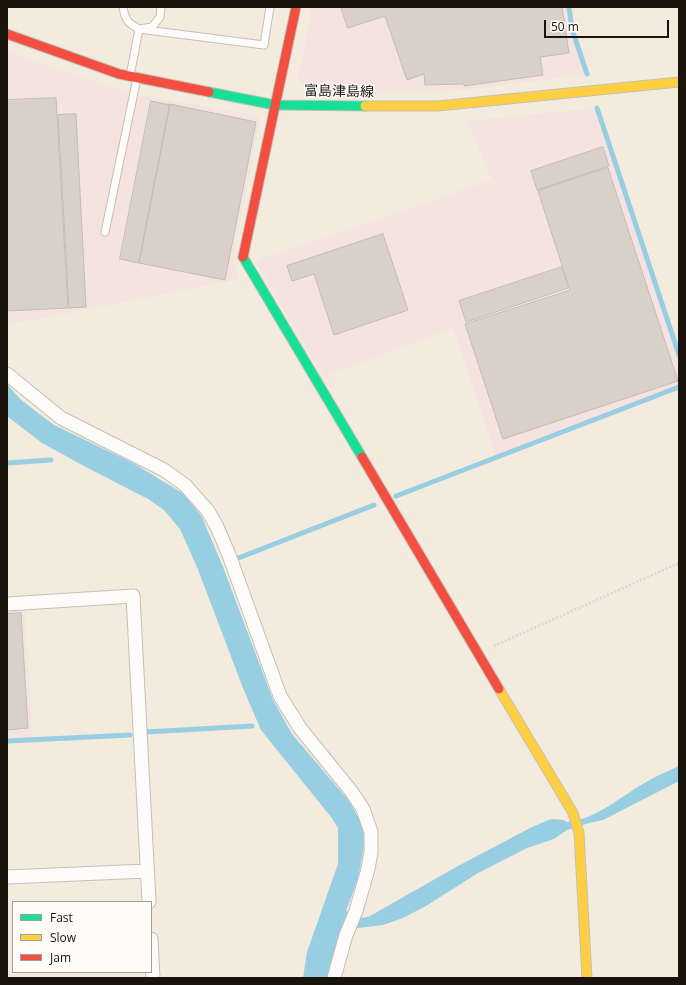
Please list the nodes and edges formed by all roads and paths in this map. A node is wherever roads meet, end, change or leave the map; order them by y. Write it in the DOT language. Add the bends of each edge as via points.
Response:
graph roads {
  1 [pos="123,7"];
  2 [pos="161,7"];
  3 [pos="270,7"];
  4 [pos="296,7"];
  5 [pos="139,29"];
  6 [pos="7,34"];
  7 [pos="133,77"];
  8 [pos="679,82"];
  9 [pos="275,105"];
  10 [pos="105,232"];
  11 [pos="7,374"];
  12 [pos="679,564"];
  13 [pos="7,604"];
  14 [pos="479,652"];
  15 [pos="147,871"];
  16 [pos="7,877"];
  17 [pos="149,901"];
  18 [pos="152,958"];
  19 [pos="153,978"];
  20 [pos="334,978"];
  21 [pos="587,978"];
  1 -- 5 [label="lane" via="129,24"];
  2 -- 5 [label="lane" via="160,17 152,27"];
  3 -- 5 [label="lane" via="264,45"];
  4 -- 9 [label="street"];
  5 -- 7 [label="lane"];
  6 -- 7 [label="street, 富島津島線"];
  7 -- 9 [label="street, 富島津島線"];
  7 -- 10 [label="lane"];
  8 -- 9 [label="street, 富島津島線" via="438,106"];
  9 -- 14 [label="street" via="243,257"];
  11 -- 20 [label="street" via="61,418 164,470 185,485 208,511 217,527 280,696 300,728 363,809 370,832 371,852 368,869"];
  12 -- 14 [label="path"];
  13 -- 15 [label="street" via="133,596"];
  14 -- 21 [label="street" via="573,813 579,832"];
  15 -- 16 [label="street"];
  15 -- 17 [label="street"];
  18 -- 19 [label="street"];
}
